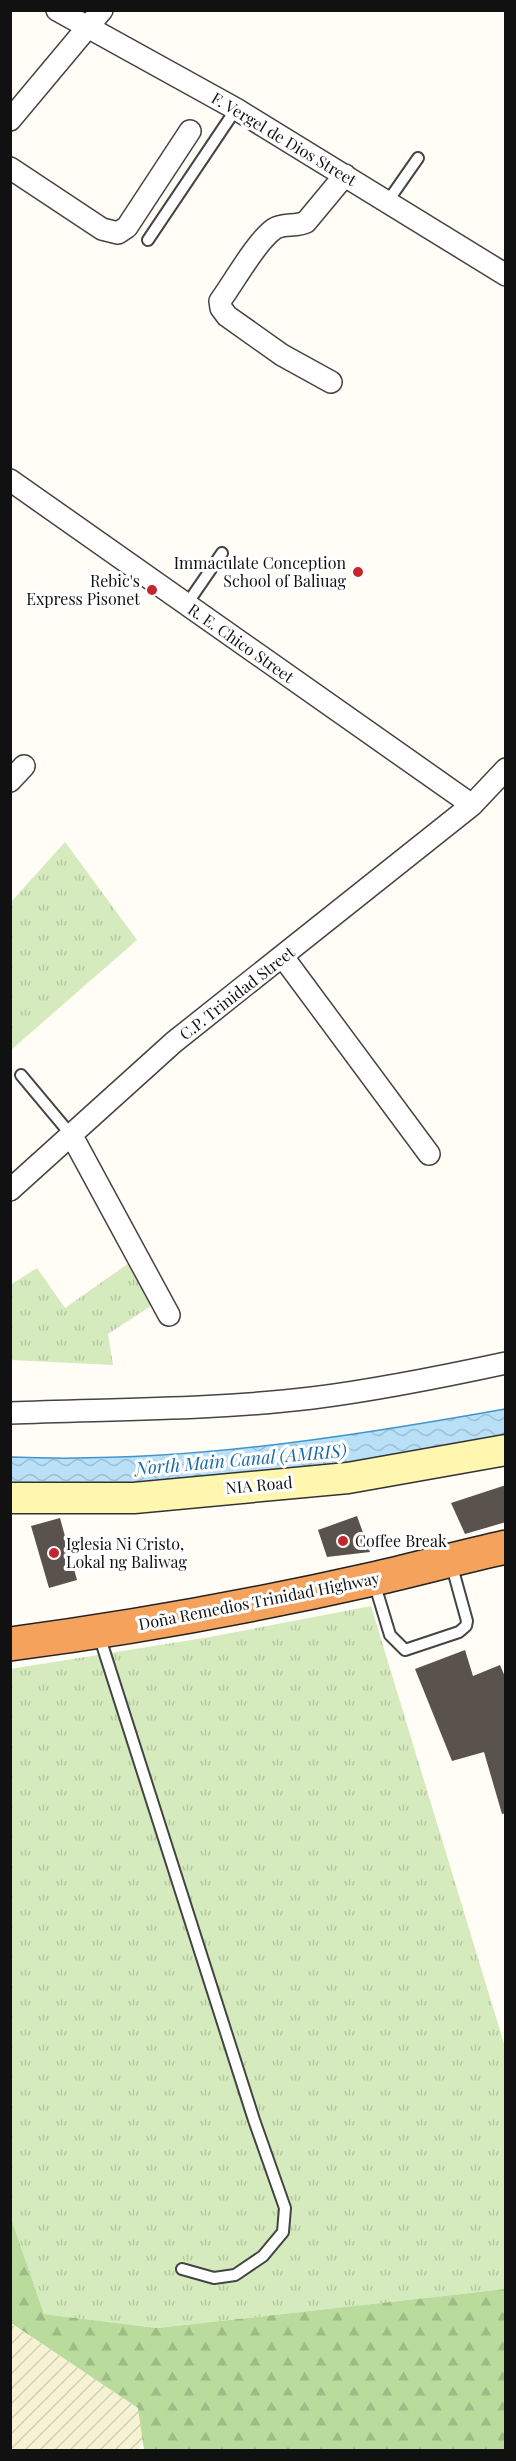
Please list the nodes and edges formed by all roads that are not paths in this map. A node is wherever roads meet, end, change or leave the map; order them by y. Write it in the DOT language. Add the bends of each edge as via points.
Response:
graph roads {
  1 [pos="57,10"];
  2 [pos="102,10"];
  3 [pos="87,28"];
  4 [pos="236,110"];
  5 [pos="10,120"];
  6 [pos="190,131"];
  7 [pos="418,158"];
  8 [pos="10,168"];
  9 [pos="345,175"];
  10 [pos="388,201"];
  11 [pos="148,240"];
  12 [pos="506,275"];
  13 [pos="331,382"];
  14 [pos="10,480"];
  15 [pos="222,553"];
  16 [pos="187,604"];
  17 [pos="506,769"];
  18 [pos="472,805"];
  19 [pos="283,957"];
  20 [pos="21,1076"];
  21 [pos="72,1136"];
  22 [pos="429,1154"];
  23 [pos="10,1190"];
  24 [pos="169,1315"];
  25 [pos="506,1363"];
  26 [pos="10,1413"];
  27 [pos="506,1450"];
  28 [pos="10,1498"];
  29 [pos="506,1547"];
  30 [pos="450,1560"];
  31 [pos="373,1579"];
  32 [pos="98,1632"];
  33 [pos="10,1644"];
  34 [pos="182,2269"];
  1 -- 3 [label="street, F. Vergel de Dios Street"];
  2 -- 3 [label="street"];
  3 -- 4 [label="street, F. Vergel de Dios Street"];
  3 -- 5 [label="street"];
  4 -- 9 [label="street, F. Vergel de Dios Street"];
  4 -- 11 [label="lane"];
  6 -- 8 [label="street" via="127,227 118,233 102,229"];
  7 -- 10 [label="lane"];
  9 -- 10 [label="street, F. Vergel de Dios Street"];
  9 -- 13 [label="street" via="306,222 276,228 263,240 220,301 227,316 282,355"];
  10 -- 12 [label="street, F. Vergel de Dios Street"];
  14 -- 16 [label="street, R. E. Chico Street"];
  15 -- 16 [label="lane"];
  16 -- 18 [label="street, R. E. Chico Street"];
  17 -- 18 [label="street, C.P. Trinidad Street"];
  18 -- 19 [label="street, C.P. Trinidad Street"];
  19 -- 21 [label="street, C.P. Trinidad Street" via="174,1042"];
  19 -- 22 [label="street"];
  20 -- 21 [label="lane"];
  21 -- 23 [label="street, C.P. Trinidad Street"];
  21 -- 24 [label="street"];
  25 -- 26 [label="street" via="421,1382 310,1398 194,1407"];
  27 -- 28 [label="street, NIA Road" via="348,1478 134,1498"];
  29 -- 30 [label="highway, Doña Remedios Trinidad Highway"];
  30 -- 31 [label="highway, Doña Remedios Trinidad Highway"];
  30 -- 31 [label="lane" via="466,1626 459,1632 405,1650 390,1635"];
  31 -- 32 [label="highway, Doña Remedios Trinidad Highway"];
  32 -- 33 [label="highway, Doña Remedios Trinidad Highway"];
  32 -- 34 [label="lane" via="285,2208 283,2232 263,2256 236,2275 214,2278"];
}
